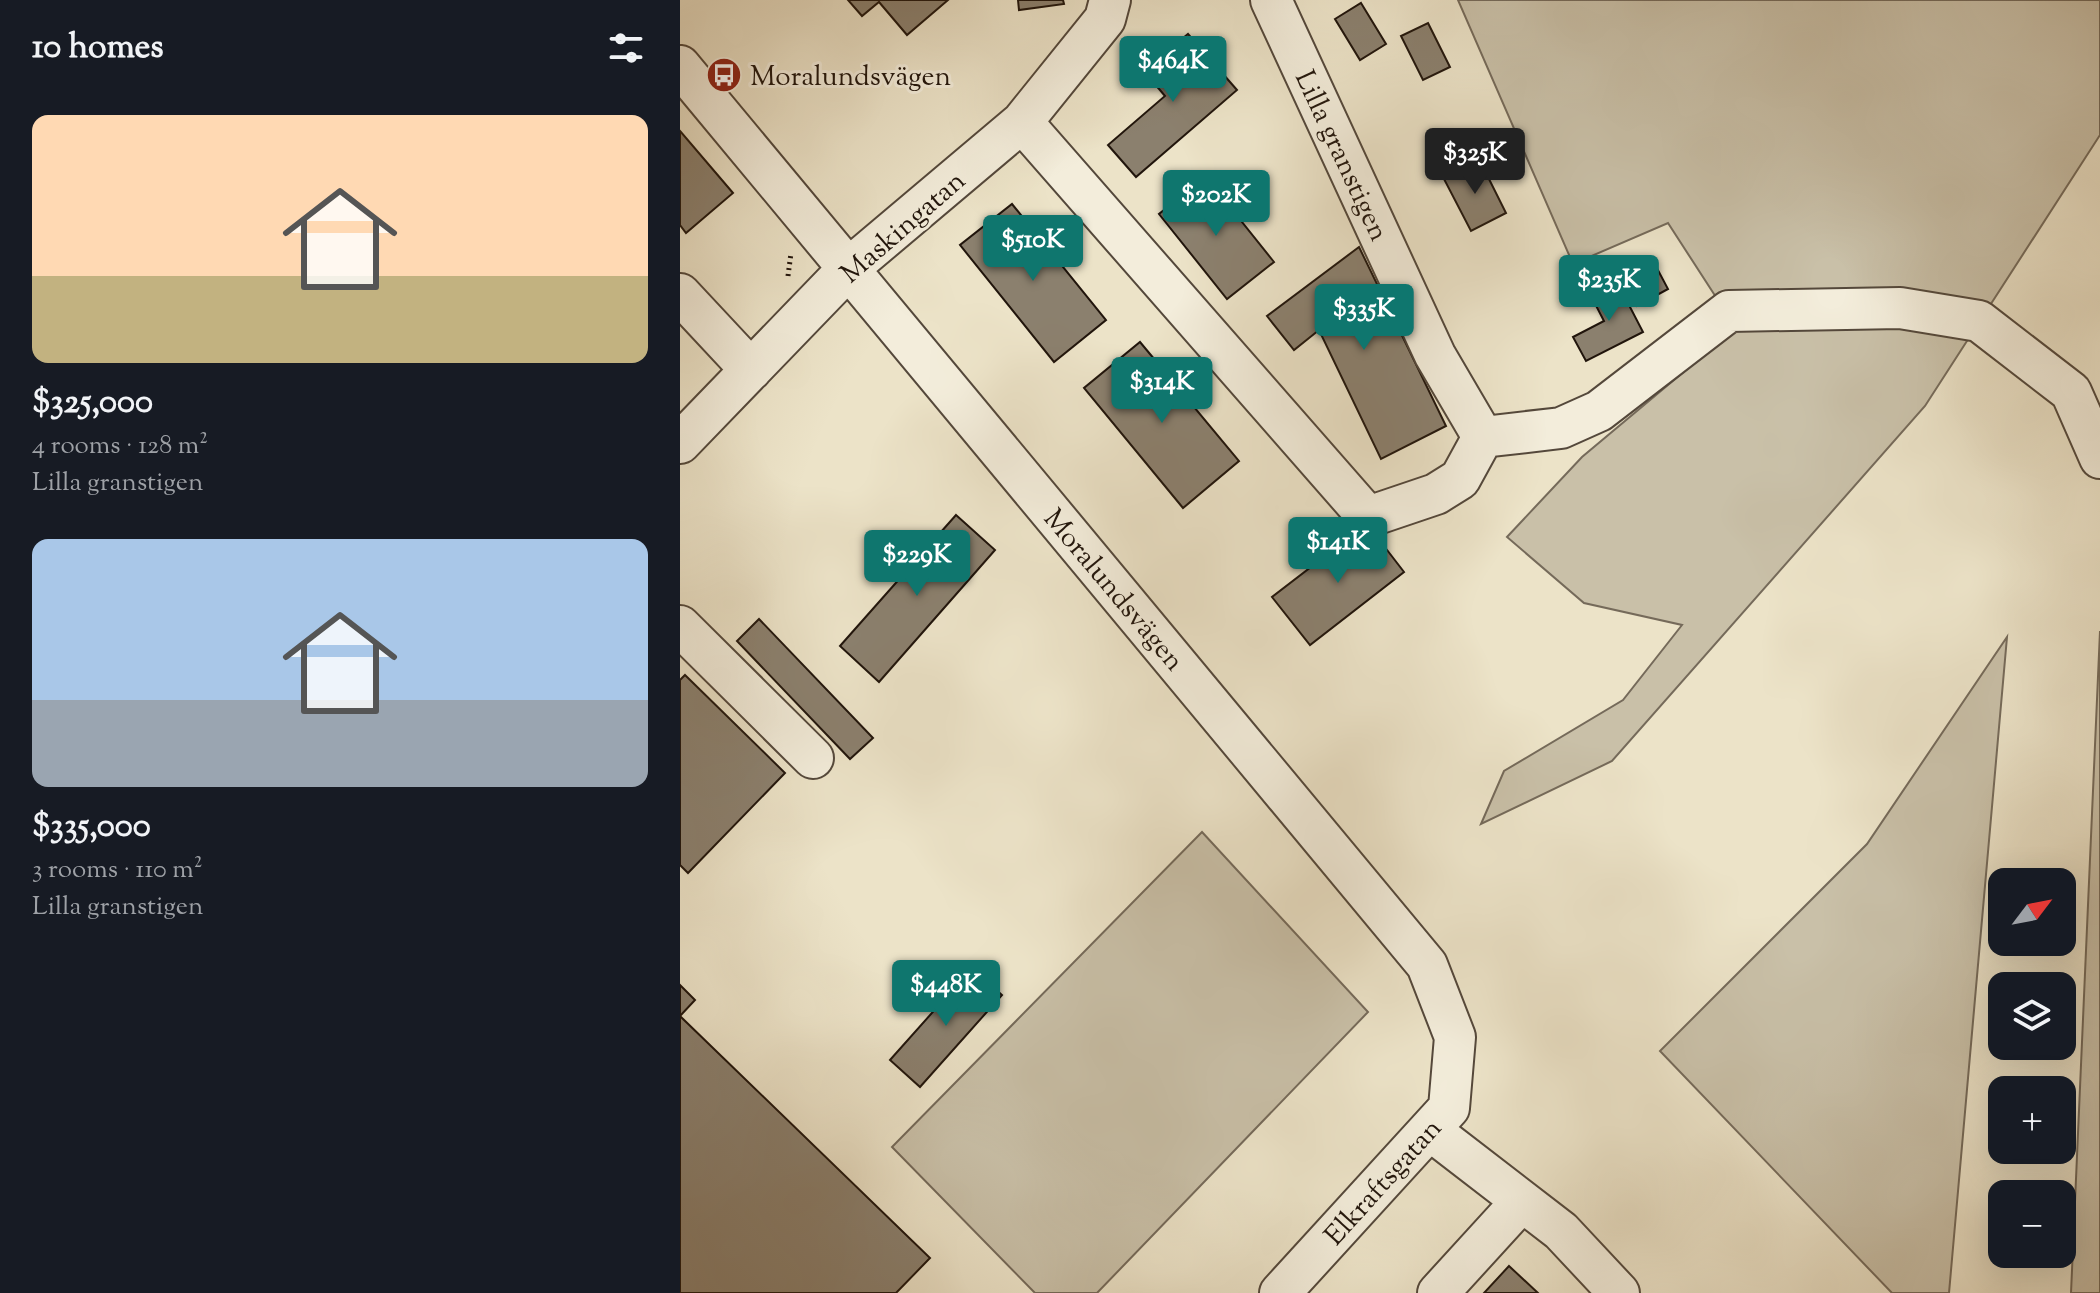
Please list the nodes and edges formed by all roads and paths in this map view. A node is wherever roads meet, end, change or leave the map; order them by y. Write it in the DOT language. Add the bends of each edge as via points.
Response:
graph roads {
  1 [pos="1110,0"];
  2 [pos="1271,0"];
  3 [pos="680,66"];
  4 [pos="1022,122"];
  5 [pos="849,268"];
  6 [pos="680,294"];
  7 [pos="751,370"];
  8 [pos="1483,437"];
  9 [pos="680,443"];
  10 [pos="2100,458"];
  11 [pos="680,626"];
  12 [pos="813,758"];
  13 [pos="1427,965"];
  14 [pos="1430,1130"];
  15 [pos="1522,1201"];
  16 [pos="1280,1293"];
  17 [pos="1438,1293"];
  18 [pos="1619,1293"];
  1 -- 4 [label="street, Maskingatan" via="1105,19"];
  2 -- 8 [label="street, Lilla granstigen" via="1435,355"];
  3 -- 5 [label="street, Moralundsvägen"];
  4 -- 5 [label="street, Maskingatan"];
  4 -- 8 [label="street" via="1368,517 1436,494 1460,479"];
  5 -- 7 [label="street, Maskingatan"];
  5 -- 13 [label="street, Moralundsvägen"];
  6 -- 7 [label="street"];
  7 -- 9 [label="street, Maskingatan"];
  8 -- 10 [label="street" via="1561,428 1599,411 1729,311 1900,308 1979,321 2071,392"];
  11 -- 12 [label="street"];
  13 -- 14 [label="street, Elkraftsgatan" via="1455,1037 1449,1108"];
  14 -- 15 [label="street"];
  14 -- 16 [label="street, Elkraftsgatan"];
  15 -- 17 [label="street"];
  15 -- 18 [label="street" via="1561,1231"];
}
